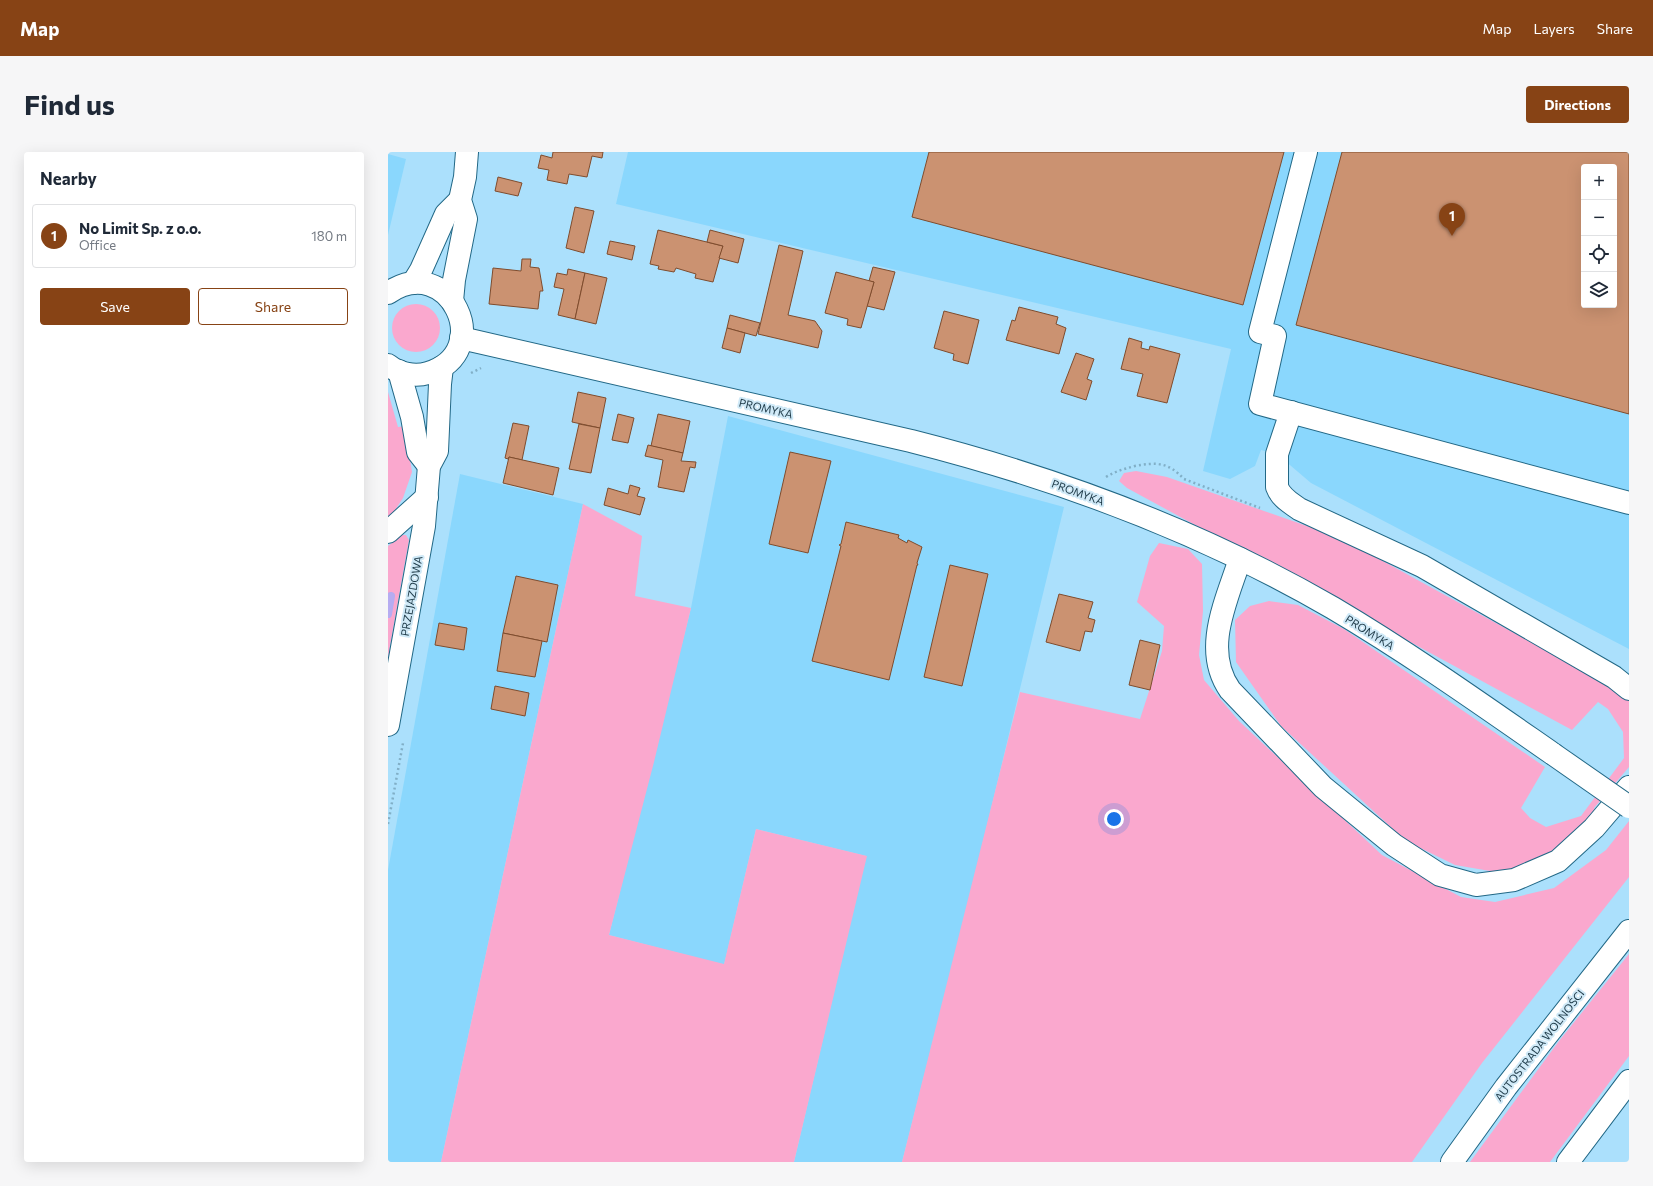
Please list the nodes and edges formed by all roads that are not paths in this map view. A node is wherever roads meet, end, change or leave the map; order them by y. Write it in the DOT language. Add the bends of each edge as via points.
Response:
graph roads {
  1 [pos="467,152"];
  2 [pos="1306,152"];
  3 [pos="460,200"];
  4 [pos="413,283"];
  5 [pos="388,293"];
  6 [pos="452,301"];
  7 [pos="461,338"];
  8 [pos="442,367"];
  9 [pos="393,368"];
  10 [pos="1291,412"];
  11 [pos="429,466"];
  12 [pos="427,498"];
  13 [pos="1629,503"];
  14 [pos="388,532"];
  15 [pos="1240,559"];
  16 [pos="1629,688"];
  17 [pos="388,725"];
  18 [pos="1629,787"];
  19 [pos="1629,807"];
  20 [pos="1629,931"];
  21 [pos="1629,1081"];
  22 [pos="1452,1162"];
  23 [pos="1568,1162"];
  1 -- 3 [label="main road" via="466,177"];
  2 -- 10 [label="main road" via="1260,332 1275,336 1260,404"];
  3 -- 4 [label="main road" via="446,214"];
  3 -- 6 [label="main road" via="466,219"];
  4 -- 5 [label="main road"];
  4 -- 6 [label="main road" via="435,287"];
  6 -- 7 [label="main road" via="461,318"];
  7 -- 8 [label="main road" via="456,352"];
  7 -- 15 [label="main road, PROMYKA" via="978,458 1103,501"];
  8 -- 9 [label="main road" via="417,375"];
  8 -- 11 [label="main road, PRZEJAZDOWA" via="437,451"];
  9 -- 11 [label="main road" via="412,417 418,452"];
  10 -- 13 [label="main road"];
  10 -- 16 [label="main road" via="1277,454 1277,487 1287,500 1299,509 1422,566 1515,618"];
  11 -- 12 [label="main road, PRZEJAZDOWA"];
  12 -- 14 [label="main road"];
  12 -- 17 [label="main road, PRZEJAZDOWA"];
  15 -- 18 [label="main road" via="1222,613 1216,642 1222,679 1323,787 1394,845 1440,875 1476,885 1514,880 1558,861 1594,828"];
  15 -- 19 [label="main road, PROMYKA, bridge" via="1332,608 1441,676"];
  20 -- 22 [label="main road, AUTOSTRADA WOLNOŚCI" via="1506,1088"];
  21 -- 23 [label="main road"];
}
